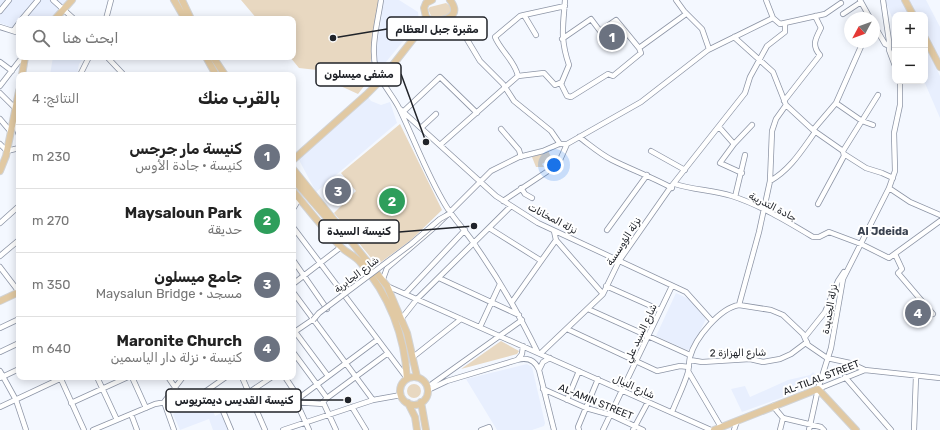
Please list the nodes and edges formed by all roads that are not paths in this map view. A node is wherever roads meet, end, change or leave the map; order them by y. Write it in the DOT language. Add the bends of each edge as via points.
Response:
graph roads {
  1 [pos="9,0"];
  2 [pos="38,0"];
  3 [pos="53,0"];
  4 [pos="72,0"];
  5 [pos="111,0"];
  6 [pos="174,0"];
  7 [pos="182,0"];
  8 [pos="381,0"];
  9 [pos="432,0"];
  10 [pos="451,0"];
  11 [pos="565,0"];
  12 [pos="676,0"];
  13 [pos="766,0"];
  14 [pos="883,0"];
  15 [pos="905,0"];
  16 [pos="860,1"];
  17 [pos="840,4"];
  18 [pos="565,6"];
  19 [pos="65,9"];
  20 [pos="0,11"];
  21 [pos="866,12"];
  22 [pos="911,12"];
  23 [pos="185,14"];
  24 [pos="686,14"];
  25 [pos="843,14"];
  26 [pos="524,15"];
  27 [pos="25,16"];
  28 [pos="58,16"];
  29 [pos="71,16"];
  30 [pos="107,16"];
  31 [pos="815,16"];
  32 [pos="450,18"];
  33 [pos="773,18"];
  34 [pos="428,20"];
  35 [pos="785,23"];
  36 [pos="0,27"];
  37 [pos="16,27"];
  38 [pos="13,31"];
  39 [pos="16,32"];
  40 [pos="536,35"];
  41 [pos="880,36"];
  42 [pos="734,37"];
  43 [pos="562,39"];
  44 [pos="928,44"];
  45 [pos="889,46"];
  46 [pos="639,48"];
  47 [pos="860,48"];
  48 [pos="709,49"];
  49 [pos="892,56"];
  50 [pos="20,60"];
  51 [pos="24,60"];
  52 [pos="88,60"];
  53 [pos="111,60"];
  54 [pos="207,60"];
  55 [pos="208,60"];
  56 [pos="214,60"];
  57 [pos="214,60"];
  58 [pos="759,60"];
  59 [pos="0,62"];
  60 [pos="940,67"];
  61 [pos="12,71"];
  62 [pos="22,72"];
  63 [pos="82,72"];
  64 [pos="121,72"];
  65 [pos="212,72"];
  66 [pos="214,72"];
  67 [pos="220,72"];
  68 [pos="223,72"];
  69 [pos="518,76"];
  70 [pos="381,80"];
  71 [pos="562,82"];
  72 [pos="900,84"];
  73 [pos="0,86"];
  74 [pos="504,87"];
  75 [pos="0,93"];
  76 [pos="878,95"];
  77 [pos="785,103"];
  78 [pos="836,103"];
  79 [pos="399,108"];
  80 [pos="16,109"];
  81 [pos="404,112"];
  82 [pos="477,113"];
  83 [pos="436,114"];
  84 [pos="0,119"];
  85 [pos="14,121"];
  86 [pos="862,121"];
  87 [pos="752,125"];
  88 [pos="873,125"];
  89 [pos="16,127"];
  90 [pos="720,127"];
  91 [pos="421,128"];
  92 [pos="501,129"];
  93 [pos="814,131"];
  94 [pos="11,132"];
  95 [pos="579,137"];
  96 [pos="0,144"];
  97 [pos="560,144"];
  98 [pos="567,144"];
  99 [pos="734,144"];
  100 [pos="440,145"];
  101 [pos="16,149"];
  102 [pos="7,151"];
  103 [pos="651,151"];
  104 [pos="844,153"];
  105 [pos="745,155"];
  106 [pos="296,157"];
  107 [pos="521,157"];
  108 [pos="685,170"];
  109 [pos="0,171"];
  110 [pos="296,173"];
  111 [pos="742,173"];
  112 [pos="647,174"];
  113 [pos="893,178"];
  114 [pos="480,181"];
  115 [pos="296,182"];
  116 [pos="770,182"];
  117 [pos="672,187"];
  118 [pos="296,188"];
  119 [pos="521,188"];
  120 [pos="889,188"];
  121 [pos="296,194"];
  122 [pos="735,197"];
  123 [pos="299,198"];
  124 [pos="532,198"];
  125 [pos="503,201"];
  126 [pos="296,204"];
  127 [pos="818,204"];
  128 [pos="511,206"];
  129 [pos="16,209"];
  130 [pos="763,210"];
  131 [pos="449,213"];
  132 [pos="940,215"];
  133 [pos="940,221"];
  134 [pos="0,223"];
  135 [pos="489,228"];
  136 [pos="465,230"];
  137 [pos="607,230"];
  138 [pos="296,231"];
  139 [pos="554,231"];
  140 [pos="556,240"];
  141 [pos="16,243"];
  142 [pos="474,243"];
  143 [pos="861,244"];
  144 [pos="341,247"];
  145 [pos="895,254"];
  146 [pos="0,256"];
  147 [pos="361,259"];
  148 [pos="540,260"];
  149 [pos="619,261"];
  150 [pos="319,262"];
  151 [pos="296,264"];
  152 [pos="0,267"];
  153 [pos="848,269"];
  154 [pos="304,276"];
  155 [pos="372,276"];
  156 [pos="439,278"];
  157 [pos="382,280"];
  158 [pos="296,282"];
  159 [pos="500,284"];
  160 [pos="387,286"];
  161 [pos="606,286"];
  162 [pos="672,286"];
  163 [pos="16,288"];
  164 [pos="16,293"];
  165 [pos="405,294"];
  166 [pos="603,294"];
  167 [pos="296,296"];
  168 [pos="345,296"];
  169 [pos="417,300"];
  170 [pos="0,301"];
  171 [pos="512,302"];
  172 [pos="491,303"];
  173 [pos="739,304"];
  174 [pos="588,309"];
  175 [pos="327,310"];
  176 [pos="660,310"];
  177 [pos="933,314"];
  178 [pos="519,315"];
  179 [pos="402,318"];
  180 [pos="461,319"];
  181 [pos="16,320"];
  182 [pos="313,320"];
  183 [pos="522,320"];
  184 [pos="712,321"];
  185 [pos="480,327"];
  186 [pos="0,328"];
  187 [pos="567,328"];
  188 [pos="296,330"];
  189 [pos="296,334"];
  190 [pos="501,336"];
  191 [pos="648,337"];
  192 [pos="377,340"];
  193 [pos="806,340"];
  194 [pos="16,344"];
  195 [pos="523,346"];
  196 [pos="0,352"];
  197 [pos="388,353"];
  198 [pos="539,353"];
  199 [pos="296,356"];
  200 [pos="413,357"];
  201 [pos="550,358"];
  202 [pos="690,358"];
  203 [pos="827,358"];
  204 [pos="517,360"];
  205 [pos="637,360"];
  206 [pos="345,363"];
  207 [pos="688,369"];
  208 [pos="16,370"];
  209 [pos="539,370"];
  210 [pos="864,370"];
  211 [pos="0,371"];
  212 [pos="579,371"];
  213 [pos="328,376"];
  214 [pos="916,376"];
  215 [pos="2,377"];
  216 [pos="355,377"];
  217 [pos="417,377"];
  218 [pos="845,377"];
  219 [pos="940,378"];
  220 [pos="407,379"];
  221 [pos="598,379"];
  222 [pos="58,380"];
  223 [pos="63,380"];
  224 [pos="98,380"];
  225 [pos="122,380"];
  226 [pos="133,380"];
  227 [pos="170,380"];
  228 [pos="181,380"];
  229 [pos="222,380"];
  230 [pos="243,380"];
  231 [pos="268,380"];
  232 [pos="287,380"];
  233 [pos="317,384"];
  234 [pos="176,386"];
  235 [pos="427,388"];
  236 [pos="102,389"];
  237 [pos="543,389"];
  238 [pos="818,389"];
  239 [pos="623,391"];
  240 [pos="248,393"];
  241 [pos="401,395"];
  242 [pos="199,396"];
  243 [pos="327,398"];
  244 [pos="183,399"];
  245 [pos="218,399"];
  246 [pos="16,400"];
  247 [pos="251,400"];
  248 [pos="297,400"];
  249 [pos="373,400"];
  250 [pos="567,400"];
  251 [pos="164,402"];
  252 [pos="421,402"];
  253 [pos="648,402"];
  254 [pos="71,403"];
  255 [pos="408,403"];
  256 [pos="324,404"];
  257 [pos="773,406"];
  258 [pos="0,407"];
  259 [pos="352,407"];
  260 [pos="146,408"];
  261 [pos="586,408"];
  262 [pos="672,412"];
  263 [pos="131,414"];
  264 [pos="329,415"];
  265 [pos="611,415"];
  266 [pos="783,418"];
  267 [pos="117,420"];
  268 [pos="737,421"];
  269 [pos="306,423"];
  270 [pos="810,424"];
  271 [pos="721,427"];
  272 [pos="634,428"];
  273 [pos="26,430"];
  274 [pos="84,430"];
  275 [pos="93,430"];
  276 [pos="138,430"];
  277 [pos="174,430"];
  278 [pos="231,430"];
  279 [pos="265,430"];
  280 [pos="283,430"];
  281 [pos="309,430"];
  282 [pos="336,430"];
  283 [pos="366,430"];
  284 [pos="417,430"];
  285 [pos="426,430"];
  286 [pos="481,430"];
  287 [pos="490,430"];
  288 [pos="552,430"];
  289 [pos="579,430"];
  290 [pos="603,430"];
  291 [pos="643,430"];
  292 [pos="713,430"];
  293 [pos="734,430"];
  294 [pos="780,430"];
  295 [pos="809,430"];
  296 [pos="824,430"];
  297 [pos="856,430"];
  298 [pos="891,430"];
  299 [pos="914,430"];
  1 -- 20 [label="street"];
  2 -- 27 [label="street"];
  3 -- 19 [label="street"];
  4 -- 19 [label="main road"];
  5 -- 30 [label="street"];
  6 -- 23 [label="main road"];
  7 -- 23 [label="main road"];
  8 -- 70 [label="street" via="374,62"];
  9 -- 34 [label="main road" via="426,3 424,8"];
  10 -- 32 [label="main road" via="454,9"];
  11 -- 18 [label="street"];
  12 -- 24 [label="street"];
  13 -- 33 [label="street"];
  14 -- 45 [label="street"];
  15 -- 22 [label="main road"];
  16 -- 21 [label="street"];
  16 -- 25 [label="street"];
  17 -- 31 [label="street" via="825,14"];
  18 -- 26 [label="street"];
  18 -- 43 [label="street"];
  19 -- 28 [label="main road"];
  19 -- 29 [label="street"];
  24 -- 46 [label="street"];
  24 -- 48 [label="street" via="702,29"];
  26 -- 40 [label="street"];
  26 -- 69 [label="street" via="495,37"];
  31 -- 35 [label="street"];
  31 -- 77 [label="street" via="821,28 814,41 820,55"];
  32 -- 34 [label="main road" via="433,22"];
  32 -- 74 [label="street" via="459,26 480,61"];
  33 -- 35 [label="street" via="780,24"];
  33 -- 42 [label="street"];
  34 -- 70 [label="main road"];
  35 -- 58 [label="street, نزلة الؤوسسة" via="785,32 767,46"];
  36 -- 38 [label="street"];
  37 -- 38 [label="street"];
  38 -- 39 [label="street"];
  41 -- 45 [label="street"];
  42 -- 48 [label="street"];
  42 -- 58 [label="street"];
  43 -- 46 [label="street" via="591,19 600,31 616,20"];
  43 -- 71 [label="street" via="570,65"];
  44 -- 60 [label="main road"];
  45 -- 49 [label="street"];
  46 -- 71 [label="street" via="641,53 612,76 608,74 571,97 567,96"];
  47 -- 78 [label="street"];
  48 -- 95 [label="street" via="641,102"];
  50 -- 61 [label="street"];
  51 -- 62 [label="main road"];
  52 -- 63 [label="street"];
  53 -- 64 [label="street"];
  54 -- 65 [label="main road"];
  55 -- 66 [label="main road"];
  56 -- 67 [label="main road"];
  57 -- 68 [label="main road"];
  58 -- 77 [label="street" via="773,72"];
  58 -- 90 [label="street, نزلة الؤوسسة" via="750,77 746,93"];
  59 -- 61 [label="street"];
  61 -- 73 [label="street"];
  69 -- 71 [label="street" via="544,73 555,85"];
  69 -- 74 [label="street"];
  70 -- 79 [label="street"];
  70 -- 106 [label="main road"];
  72 -- 113 [label="street, نزلة الجديدة" via="900,104 894,133"];
  74 -- 82 [label="street"];
  74 -- 97 [label="street" via="514,101 551,131"];
  75 -- 80 [label="street"];
  76 -- 86 [label="street"];
  77 -- 93 [label="street"];
  77 -- 116 [label="street" via="772,132"];
  78 -- 86 [label="street"];
  78 -- 93 [label="street"];
  79 -- 81 [label="street, نزلة المخانات"];
  79 -- 131 [label="street"];
  80 -- 85 [label="main road"];
  81 -- 82 [label="street" via="440,78"];
  81 -- 91 [label="street, نزلة المخانات"];
  82 -- 100 [label="street"];
  83 -- 91 [label="street"];
  84 -- 94 [label="street"];
  85 -- 89 [label="street"];
  85 -- 94 [label="main road"];
  86 -- 88 [label="street"];
  86 -- 104 [label="street"];
  87 -- 99 [label="street"];
  90 -- 99 [label="street"];
  90 -- 108 [label="street, نزلة الؤوسسة"];
  91 -- 100 [label="street, نزلة المخانات"];
  92 -- 107 [label="street" via="519,150"];
  93 -- 104 [label="street"];
  93 -- 116 [label="street" via="792,164"];
  94 -- 102 [label="main road"];
  95 -- 98 [label="street"];
  95 -- 112 [label="street, جادة التدريبة" via="612,160"];
  96 -- 102 [label="street"];
  97 -- 98 [label="street"];
  97 -- 107 [label="street"];
  98 -- 119 [label="street" via="560,160 551,169"];
  99 -- 111 [label="street" via="720,163"];
  100 -- 114 [label="street, نزلة المخانات"];
  101 -- 102 [label="street"];
  102 -- 109 [label="main road"];
  103 -- 108 [label="street"];
  104 -- 113 [label="street" via="866,168"];
  104 -- 127 [label="street"];
  105 -- 111 [label="street"];
  107 -- 114 [label="street" via="491,171"];
  108 -- 117 [label="street, نزلة الؤوسسة"];
  110 -- 147 [label="main road"];
  111 -- 122 [label="street"];
  112 -- 117 [label="street, جادة التدريبة"];
  112 -- 137 [label="street"];
  113 -- 120 [label="street, نزلة الجديدة"];
  114 -- 125 [label="street, نزلة المخانات"];
  114 -- 131 [label="street"];
  115 -- 147 [label="main road"];
  116 -- 130 [label="street"];
  117 -- 122 [label="street, جادة التدريبة" via="719,192"];
  117 -- 149 [label="street, نزلة الؤوسسة"];
  118 -- 147 [label="main road"];
  119 -- 124 [label="street"];
  119 -- 125 [label="street"];
  120 -- 132 [label="street" via="910,202"];
  120 -- 143 [label="street, نزلة الجديدة"];
  121 -- 123 [label="main road"];
  122 -- 130 [label="street, جادة التدريبة"];
  123 -- 126 [label="street"];
  123 -- 144 [label="main road"];
  125 -- 128 [label="street, نزلة المخانات"];
  128 -- 135 [label="street"];
  128 -- 139 [label="street, نزلة المخانات"];
  129 -- 134 [label="street"];
  130 -- 143 [label="street, جادة التدريبة" via="813,236 819,237 829,232"];
  130 -- 173 [label="street"];
  131 -- 136 [label="street"];
  131 -- 157 [label="street" via="387,268"];
  131 -- 182 [label="street, شارع الجابرية, bridge"];
  133 -- 145 [label="street"];
  135 -- 142 [label="street"];
  135 -- 148 [label="street"];
  136 -- 142 [label="street"];
  136 -- 165 [label="street"];
  138 -- 150 [label="street"];
  139 -- 140 [label="street"];
  139 -- 149 [label="street, نزلة المخانات"];
  140 -- 148 [label="street"];
  140 -- 166 [label="street"];
  141 -- 146 [label="street"];
  142 -- 156 [label="street"];
  142 -- 159 [label="street"];
  143 -- 145 [label="street, جادة التدريبة" via="889,258"];
  143 -- 153 [label="street, نزلة الجديدة"];
  144 -- 147 [label="main road"];
  144 -- 150 [label="street"];
  145 -- 177 [label="street" via="902,268 898,273"];
  147 -- 155 [label="main road"];
  147 -- 157 [label="main road"];
  148 -- 171 [label="street"];
  149 -- 161 [label="street, نزلة الؤوسسة"];
  149 -- 162 [label="street, نزلة المخانات"];
  150 -- 154 [label="street"];
  150 -- 168 [label="street"];
  151 -- 154 [label="street"];
  152 -- 163 [label="street"];
  153 -- 193 [label="street, شارع الهزازة 2" via="838,281 825,312"];
  153 -- 203 [label="street, نزلة الجديدة" via="843,279"];
  154 -- 158 [label="street"];
  154 -- 175 [label="street"];
  155 -- 168 [label="street"];
  155 -- 220 [label="main road" via="399,330"];
  156 -- 169 [label="street"];
  156 -- 172 [label="street"];
  157 -- 160 [label="main road"];
  159 -- 171 [label="street"];
  159 -- 172 [label="street"];
  160 -- 165 [label="street, شارع النيال"];
  160 -- 179 [label="main road"];
  161 -- 166 [label="street, نزلة الؤوسسة"];
  161 -- 176 [label="street"];
  162 -- 176 [label="street, شارع السيد علي"];
  162 -- 184 [label="street, نزلة المخانات" via="686,292"];
  164 -- 170 [label="main road"];
  165 -- 169 [label="street, شارع النيال"];
  166 -- 174 [label="street, نزلة الؤوسسة"];
  167 -- 182 [label="street"];
  168 -- 175 [label="street"];
  168 -- 192 [label="street"];
  169 -- 179 [label="street"];
  169 -- 180 [label="street, شارع النيال"];
  171 -- 178 [label="street"];
  172 -- 178 [label="street"];
  172 -- 185 [label="street"];
  173 -- 184 [label="street"];
  173 -- 193 [label="street" via="783,315 795,325"];
  174 -- 187 [label="street, نزلة الؤوسسة"];
  174 -- 191 [label="street, شارع الهزازة 2"];
  175 -- 182 [label="street"];
  176 -- 191 [label="street, شارع السيد علي"];
  178 -- 183 [label="street"];
  179 -- 200 [label="main road"];
  180 -- 185 [label="street, شارع النيال"];
  180 -- 200 [label="street"];
  181 -- 186 [label="street"];
  182 -- 188 [label="street"];
  182 -- 206 [label="street"];
  183 -- 190 [label="street"];
  183 -- 198 [label="street"];
  184 -- 202 [label="street" via="703,331"];
  185 -- 190 [label="street, شارع النيال"];
  187 -- 198 [label="street, نزلة الؤوسسة"];
  187 -- 205 [label="street"];
  189 -- 213 [label="street"];
  190 -- 195 [label="street, شارع النيال"];
  190 -- 235 [label="street"];
  191 -- 202 [label="street, شارع الهزازة 2"];
  191 -- 205 [label="street, شارع السيد علي"];
  192 -- 197 [label="street"];
  192 -- 206 [label="street"];
  193 -- 202 [label="street, شارع الهزازة 2" via="791,354 763,362 750,359 702,362"];
  193 -- 203 [label="street" via="808,345"];
  194 -- 196 [label="street"];
  195 -- 198 [label="street, شارع النيال"];
  195 -- 204 [label="street" via="522,354"];
  197 -- 216 [label="street"];
  197 -- 220 [label="street"];
  198 -- 201 [label="street, شارع النيال"];
  199 -- 233 [label="street"];
  200 -- 217 [label="main road"];
  201 -- 209 [label="street" via="543,362"];
  201 -- 212 [label="street, شارع النيال"];
  202 -- 207 [label="street"];
  203 -- 210 [label="street" via="850,363"];
  203 -- 238 [label="street, نزلة الجديدة"];
  204 -- 209 [label="street" via="524,358 532,361"];
  204 -- 235 [label="street"];
  205 -- 207 [label="street" via="656,371 680,366"];
  205 -- 239 [label="street, شارع السيد علي"];
  206 -- 213 [label="street"];
  206 -- 216 [label="street"];
  207 -- 262 [label="street"];
  207 -- 271 [label="street"];
  208 -- 215 [label="street"];
  209 -- 237 [label="street"];
  210 -- 214 [label="street, AL-TILAL STREET"];
  210 -- 218 [label="street, AL-TILAL STREET"];
  211 -- 215 [label="street"];
  212 -- 221 [label="street, شارع النيال"];
  212 -- 250 [label="street"];
  213 -- 233 [label="street"];
  214 -- 219 [label="street, AL-TILAL STREET"];
  214 -- 299 [label="street"];
  215 -- 246 [label="street"];
  216 -- 243 [label="street"];
  216 -- 249 [label="street"];
  217 -- 220 [label="main road"];
  217 -- 235 [label="main road" via="424,381"];
  218 -- 238 [label="street, AL-TILAL STREET"];
  218 -- 298 [label="street"];
  220 -- 241 [label="main road" via="402,384"];
  221 -- 239 [label="street, شارع النيال"];
  221 -- 261 [label="street"];
  222 -- 246 [label="street"];
  223 -- 254 [label="street"];
  224 -- 236 [label="street"];
  225 -- 236 [label="street"];
  226 -- 260 [label="street"];
  227 -- 234 [label="street"];
  228 -- 234 [label="street"];
  229 -- 242 [label="street"];
  230 -- 240 [label="street"];
  231 -- 240 [label="street"];
  232 -- 248 [label="street"];
  233 -- 243 [label="street"];
  233 -- 248 [label="street"];
  234 -- 244 [label="street"];
  234 -- 251 [label="street"];
  235 -- 252 [label="main road" via="426,398"];
  236 -- 254 [label="street"];
  236 -- 267 [label="street"];
  237 -- 250 [label="street, AL-AMIN STREET"];
  237 -- 288 [label="street"];
  238 -- 257 [label="main road, AL-TILAL STREET"];
  238 -- 270 [label="street, نزلة الجديدة"];
  238 -- 297 [label="main road"];
  239 -- 253 [label="street, شارع النيال"];
  239 -- 265 [label="street, شارع السيد علي"];
  240 -- 247 [label="street"];
  241 -- 249 [label="street"];
  241 -- 255 [label="main road"];
  242 -- 244 [label="street"];
  242 -- 245 [label="street"];
  243 -- 256 [label="street"];
  244 -- 251 [label="street"];
  245 -- 247 [label="street"];
  245 -- 278 [label="street"];
  246 -- 258 [label="street"];
  246 -- 273 [label="street"];
  247 -- 248 [label="street"];
  247 -- 279 [label="street"];
  248 -- 256 [label="street"];
  248 -- 269 [label="street"];
  249 -- 259 [label="street"];
  250 -- 261 [label="street, AL-AMIN STREET"];
  251 -- 260 [label="street"];
  251 -- 277 [label="street"];
  252 -- 255 [label="main road"];
  252 -- 285 [label="main road"];
  253 -- 262 [label="street, شارع النيال"];
  253 -- 272 [label="street"];
  254 -- 274 [label="street"];
  255 -- 284 [label="main road" via="415,417"];
  256 -- 264 [label="street"];
  257 -- 266 [label="street"];
  257 -- 268 [label="main road, AL-TILAL STREET"];
  259 -- 264 [label="street"];
  259 -- 283 [label="street"];
  260 -- 263 [label="street"];
  261 -- 265 [label="street, AL-AMIN STREET"];
  261 -- 289 [label="street"];
  262 -- 292 [label="street, شارع النيال"];
  263 -- 267 [label="street"];
  263 -- 276 [label="street"];
  264 -- 269 [label="street"];
  264 -- 282 [label="street"];
  265 -- 272 [label="street, AL-AMIN STREET"];
  265 -- 290 [label="street, شارع السيد علي"];
  266 -- 270 [label="street"];
  266 -- 294 [label="street"];
  267 -- 275 [label="street"];
  268 -- 271 [label="main road, AL-TILAL STREET"];
  268 -- 293 [label="street"];
  269 -- 280 [label="street"];
  269 -- 281 [label="street"];
  270 -- 295 [label="street, نزلة الجديدة"];
  270 -- 296 [label="street"];
  271 -- 292 [label="main road, AL-TILAL STREET"];
  272 -- 291 [label="street, AL-AMIN STREET"];
  286 -- 287 [label="street"];
}
